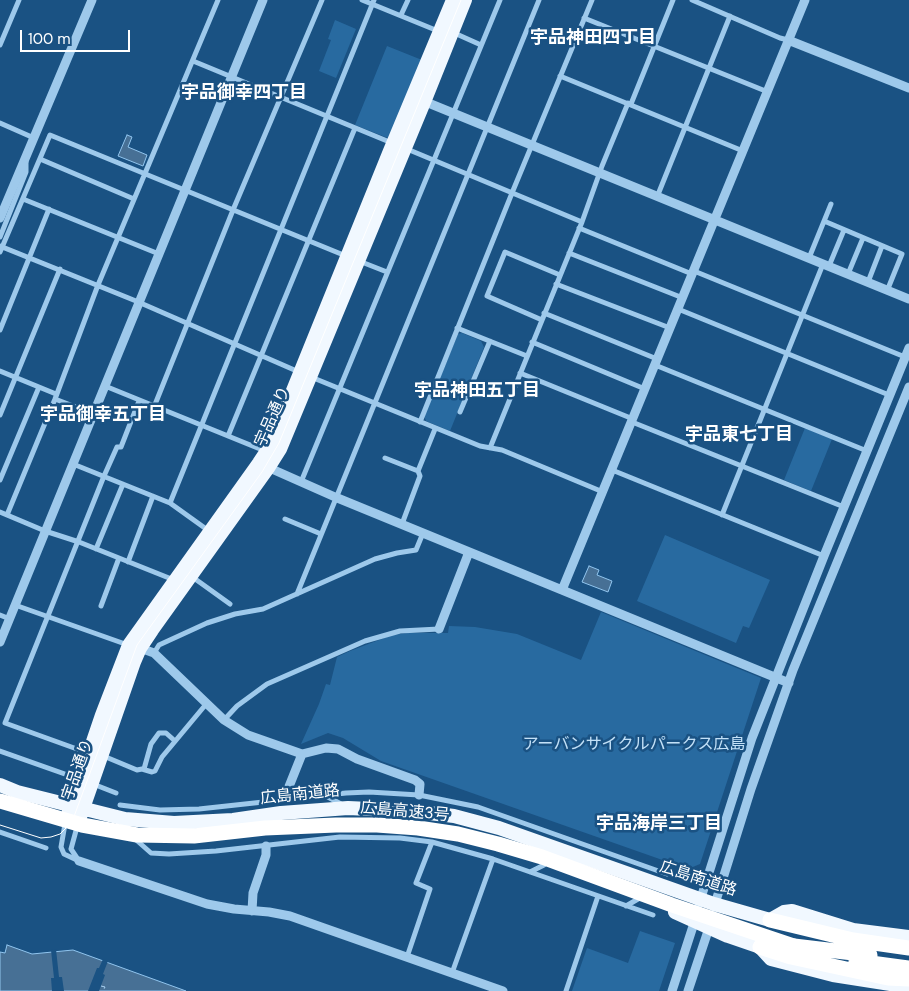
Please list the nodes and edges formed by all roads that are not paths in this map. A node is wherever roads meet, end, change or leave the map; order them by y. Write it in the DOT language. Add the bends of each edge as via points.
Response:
graph roads {
  1 [pos="19,0"];
  2 [pos="92,0"];
  3 [pos="218,0"];
  4 [pos="263,0"];
  5 [pos="322,0"];
  6 [pos="362,0"];
  7 [pos="408,0"];
  8 [pos="453,0"];
  9 [pos="465,0"];
  10 [pos="500,0"];
  11 [pos="539,0"];
  12 [pos="592,0"];
  13 [pos="673,0"];
  14 [pos="692,0"];
  15 [pos="805,0"];
  16 [pos="373,2"];
  17 [pos="401,15"];
  18 [pos="730,16"];
  19 [pos="584,18"];
  20 [pos="446,32"];
  21 [pos="788,40"];
  22 [pos="481,44"];
  23 [pos="0,45"];
  24 [pos="654,46"];
  25 [pos="193,61"];
  26 [pos="708,68"];
  27 [pos="560,76"];
  28 [pos="231,77"];
  29 [pos="909,88"];
  30 [pos="768,92"];
  31 [pos="281,97"];
  32 [pos="419,99"];
  33 [pos="629,104"];
  34 [pos="453,113"];
  35 [pos="327,116"];
  36 [pos="0,123"];
  37 [pos="487,127"];
  38 [pos="684,127"];
  39 [pos="355,128"];
  40 [pos="34,138"];
  41 [pos="399,146"];
  42 [pos="532,146"];
  43 [pos="743,151"];
  44 [pos="26,158"];
  45 [pos="40,159"];
  46 [pos="434,160"];
  47 [pos="599,173"];
  48 [pos="468,174"];
  49 [pos="145,175"];
  50 [pos="185,192"];
  51 [pos="512,193"];
  52 [pos="657,196"];
  53 [pos="23,199"];
  54 [pos="134,199"];
  55 [pos="831,204"];
  56 [pos="49,210"];
  57 [pos="233,210"];
  58 [pos="0,218"];
  59 [pos="715,220"];
  60 [pos="824,221"];
  61 [pos="582,222"];
  62 [pos="579,228"];
  63 [pos="281,230"];
  64 [pos="844,230"];
  65 [pos="0,237"];
  66 [pos="118,238"];
  67 [pos="863,238"];
  68 [pos="308,240"];
  69 [pos="882,246"];
  70 [pos="1,248"];
  71 [pos="569,253"];
  72 [pos="159,254"];
  73 [pos="30,258"];
  74 [pos="809,258"];
  75 [pos="353,259"];
  76 [pos="826,265"];
  77 [pos="60,269"];
  78 [pos="388,272"];
  79 [pos="693,272"];
  80 [pos="848,274"];
  81 [pos="560,275"];
  82 [pos="868,282"];
  83 [pos="556,284"];
  84 [pos="98,285"];
  85 [pos="888,291"];
  86 [pos="683,298"];
  87 [pos="909,299"];
  88 [pos="139,303"];
  89 [pos="678,309"];
  90 [pos="544,313"];
  91 [pos="803,315"];
  92 [pos="542,320"];
  93 [pos="187,324"];
  94 [pos="457,328"];
  95 [pos="670,328"];
  96 [pos="0,330"];
  97 [pos="490,340"];
  98 [pos="532,342"];
  99 [pos="233,344"];
  100 [pos="907,352"];
  101 [pos="787,353"];
  102 [pos="261,356"];
  103 [pos="527,356"];
  104 [pos="656,362"];
  105 [pos="0,371"];
  106 [pos="520,373"];
  107 [pos="305,374"];
  108 [pos="16,377"];
  109 [pos="105,386"];
  110 [pos="39,387"];
  111 [pos="909,387"];
  112 [pos="340,389"];
  113 [pos="645,389"];
  114 [pos="889,395"];
  115 [pos="55,396"];
  116 [pos="139,401"];
  117 [pos="374,402"];
  118 [pos="154,407"];
  119 [pos="764,408"];
  120 [pos="460,412"];
  121 [pos="94,414"];
  122 [pos="0,415"];
  123 [pos="632,421"];
  124 [pos="420,422"];
  125 [pos="200,425"];
  126 [pos="435,429"];
  127 [pos="228,436"];
  128 [pos="490,448"];
  129 [pos="867,450"];
  130 [pos="385,458"];
  131 [pos="265,461"];
  132 [pos="73,464"];
  133 [pos="742,466"];
  134 [pos="612,470"];
  135 [pos="418,471"];
  136 [pos="104,476"];
  137 [pos="0,480"];
  138 [pos="301,483"];
  139 [pos="123,484"];
  140 [pos="603,492"];
  141 [pos="153,496"];
  142 [pos="335,497"];
  143 [pos="170,503"];
  144 [pos="844,507"];
  145 [pos="0,512"];
  146 [pos="7,515"];
  147 [pos="722,515"];
  148 [pos="285,519"];
  149 [pos="402,524"];
  150 [pos="45,532"];
  151 [pos="423,533"];
  152 [pos="214,534"];
  153 [pos="320,534"];
  154 [pos="79,542"];
  155 [pos="96,549"];
  156 [pos="469,552"];
  157 [pos="824,556"];
  158 [pos="119,558"];
  159 [pos="128,562"];
  160 [pos="190,576"];
  161 [pos="175,580"];
  162 [pos="562,590"];
  163 [pos="297,594"];
  164 [pos="230,604"];
  165 [pos="15,605"];
  166 [pos="101,606"];
  167 [pos="0,615"];
  168 [pos="48,617"];
  169 [pos="10,618"];
  170 [pos="439,629"];
  171 [pos="0,642"];
  172 [pos="141,649"];
  173 [pos="776,678"];
  174 [pos="789,683"];
  175 [pos="207,704"];
  176 [pos="224,720"];
  177 [pos="175,741"];
  178 [pos="0,751"];
  179 [pos="95,754"];
  180 [pos="302,754"];
  181 [pos="144,769"];
  182 [pos="85,781"];
  183 [pos="0,785"];
  184 [pos="116,793"];
  185 [pos="323,795"];
  186 [pos="419,795"];
  187 [pos="288,798"];
  188 [pos="0,802"];
  189 [pos="120,805"];
  190 [pos="77,807"];
  191 [pos="348,808"];
  192 [pos="160,810"];
  193 [pos="149,821"];
  194 [pos="71,826"];
  195 [pos="0,832"];
  196 [pos="335,832"];
  197 [pos="134,838"];
  198 [pos="432,842"];
  199 [pos="266,846"];
  200 [pos="46,848"];
  201 [pos="493,859"];
  202 [pos="79,862"];
  203 [pos="635,863"];
  204 [pos="544,865"];
  205 [pos="530,872"];
  206 [pos="667,874"];
  207 [pos="642,879"];
  208 [pos="598,896"];
  209 [pos="638,899"];
  210 [pos="700,899"];
  211 [pos="714,904"];
  212 [pos="626,906"];
  213 [pos="252,910"];
  214 [pos="653,916"];
  215 [pos="770,920"];
  216 [pos="695,921"];
  217 [pos="710,927"];
  218 [pos="909,937"];
  219 [pos="760,946"];
  220 [pos="794,946"];
  221 [pos="909,948"];
  222 [pos="407,957"];
  223 [pos="909,959"];
  224 [pos="909,968"];
  225 [pos="452,973"];
  226 [pos="909,979"];
  227 [pos="909,987"];
  228 [pos="502,991"];
  229 [pos="566,991"];
  230 [pos="672,991"];
  231 [pos="688,991"];
  1 -- 23 [label="street"];
  2 -- 40 [label="street"];
  3 -- 25 [label="street"];
  4 -- 28 [label="street"];
  5 -- 31 [label="street"];
  6 -- 16 [label="street"];
  7 -- 17 [label="street"];
  8 -- 20 [label="highway, 宇品通り"];
  9 -- 20 [label="highway, 宇品通り"];
  10 -- 22 [label="street"];
  11 -- 37 [label="street"];
  12 -- 19 [label="street"];
  13 -- 24 [label="street"];
  14 -- 18 [label="street"];
  15 -- 21 [label="street"];
  16 -- 17 [label="street"];
  16 -- 35 [label="street"];
  17 -- 20 [label="street"];
  18 -- 21 [label="street"];
  18 -- 26 [label="street"];
  19 -- 24 [label="street"];
  19 -- 27 [label="street"];
  20 -- 22 [label="street"];
  20 -- 32 [label="highway, 宇品通り"];
  21 -- 29 [label="street"];
  21 -- 30 [label="street"];
  22 -- 34 [label="street"];
  24 -- 26 [label="street"];
  24 -- 33 [label="street"];
  25 -- 28 [label="street"];
  25 -- 49 [label="street"];
  26 -- 30 [label="street"];
  26 -- 38 [label="street"];
  27 -- 33 [label="street"];
  27 -- 42 [label="street"];
  28 -- 31 [label="street"];
  28 -- 50 [label="street"];
  30 -- 43 [label="street"];
  31 -- 35 [label="street"];
  31 -- 57 [label="street"];
  32 -- 34 [label="street"];
  32 -- 41 [label="highway, 宇品通り"];
  33 -- 38 [label="street"];
  33 -- 47 [label="street"];
  34 -- 37 [label="street"];
  34 -- 46 [label="street"];
  35 -- 39 [label="street"];
  35 -- 63 [label="street"];
  36 -- 40 [label="street"];
  37 -- 42 [label="street"];
  37 -- 48 [label="street"];
  38 -- 43 [label="street"];
  38 -- 52 [label="street"];
  39 -- 41 [label="street"];
  39 -- 68 [label="street"];
  40 -- 44 [label="street"];
  41 -- 46 [label="street"];
  41 -- 75 [label="highway, 宇品通り"];
  42 -- 47 [label="street"];
  42 -- 51 [label="street"];
  43 -- 59 [label="street"];
  44 -- 58 [label="street"];
  44 -- 65 [label="street" via="26,172"];
  45 -- 49 [label="street" via="50,136"];
  45 -- 53 [label="street"];
  45 -- 54 [label="street"];
  46 -- 48 [label="street"];
  46 -- 78 [label="street"];
  47 -- 52 [label="street"];
  47 -- 61 [label="street"];
  48 -- 51 [label="street"];
  48 -- 117 [label="street"];
  49 -- 50 [label="street"];
  49 -- 54 [label="street"];
  50 -- 57 [label="street"];
  50 -- 72 [label="street"];
  51 -- 61 [label="street"];
  51 -- 94 [label="street"];
  52 -- 59 [label="street"];
  53 -- 56 [label="street"];
  53 -- 70 [label="street"];
  54 -- 66 [label="street"];
  55 -- 60 [label="street"];
  56 -- 66 [label="street"];
  56 -- 73 [label="street"];
  57 -- 63 [label="street"];
  57 -- 93 [label="street"];
  59 -- 74 [label="street"];
  59 -- 79 [label="street"];
  60 -- 64 [label="street"];
  60 -- 74 [label="street"];
  61 -- 62 [label="street"];
  62 -- 71 [label="street"];
  62 -- 79 [label="street"];
  63 -- 68 [label="street"];
  63 -- 99 [label="street"];
  64 -- 67 [label="street"];
  64 -- 76 [label="street"];
  66 -- 72 [label="street"];
  66 -- 84 [label="street"];
  67 -- 69 [label="street"];
  67 -- 80 [label="street"];
  68 -- 75 [label="street"];
  68 -- 102 [label="street"];
  69 -- 82 [label="street"];
  69 -- 85 [label="street" via="902,254"];
  70 -- 73 [label="street"];
  71 -- 81 [label="street"];
  71 -- 86 [label="street"];
  72 -- 88 [label="street"];
  73 -- 77 [label="street"];
  73 -- 96 [label="street"];
  74 -- 76 [label="street"];
  75 -- 78 [label="street"];
  75 -- 107 [label="highway, 宇品通り"];
  76 -- 80 [label="street"];
  76 -- 91 [label="street"];
  77 -- 84 [label="street"];
  77 -- 108 [label="street"];
  78 -- 112 [label="street"];
  79 -- 86 [label="street"];
  79 -- 91 [label="street"];
  80 -- 82 [label="street"];
  81 -- 83 [label="street"];
  81 -- 92 [label="street" via="505,252 487,296"];
  82 -- 85 [label="street"];
  83 -- 90 [label="street"];
  83 -- 95 [label="street"];
  84 -- 88 [label="street"];
  84 -- 115 [label="street"];
  85 -- 87 [label="street"];
  86 -- 89 [label="street"];
  88 -- 93 [label="street"];
  88 -- 109 [label="street"];
  89 -- 95 [label="street"];
  89 -- 101 [label="street"];
  90 -- 92 [label="street"];
  90 -- 104 [label="street"];
  91 -- 100 [label="street"];
  91 -- 101 [label="street"];
  92 -- 98 [label="street"];
  93 -- 99 [label="street"];
  93 -- 118 [label="street"];
  94 -- 97 [label="street"];
  94 -- 124 [label="street"];
  95 -- 104 [label="street"];
  97 -- 103 [label="street"];
  97 -- 120 [label="street"];
  98 -- 103 [label="street"];
  98 -- 113 [label="street"];
  99 -- 102 [label="street"];
  99 -- 125 [label="street"];
  100 -- 114 [label="street"];
  101 -- 114 [label="street"];
  101 -- 119 [label="street"];
  102 -- 107 [label="street"];
  102 -- 127 [label="street"];
  103 -- 106 [label="street"];
  104 -- 113 [label="street"];
  104 -- 119 [label="street"];
  105 -- 108 [label="street"];
  106 -- 123 [label="street"];
  106 -- 128 [label="street"];
  107 -- 112 [label="street"];
  107 -- 131 [label="highway, 宇品通り"];
  108 -- 110 [label="street"];
  108 -- 122 [label="street"];
  109 -- 116 [label="street"];
  109 -- 121 [label="street"];
  110 -- 115 [label="street"];
  110 -- 137 [label="street"];
  111 -- 174 [label="street"];
  112 -- 117 [label="street"];
  112 -- 138 [label="street"];
  113 -- 123 [label="street"];
  114 -- 129 [label="street"];
  115 -- 121 [label="street"];
  115 -- 146 [label="street"];
  116 -- 118 [label="street"];
  116 -- 136 [label="street" via="121,447 117,447"];
  117 -- 124 [label="street"];
  117 -- 142 [label="street"];
  118 -- 125 [label="street"];
  119 -- 129 [label="street"];
  119 -- 133 [label="street"];
  121 -- 132 [label="street"];
  123 -- 133 [label="street"];
  123 -- 134 [label="street"];
  124 -- 126 [label="street"];
  125 -- 127 [label="street"];
  125 -- 143 [label="street"];
  126 -- 128 [label="street"];
  126 -- 135 [label="street"];
  127 -- 131 [label="street"];
  128 -- 140 [label="street"];
  129 -- 144 [label="street"];
  130 -- 135 [label="street"];
  131 -- 138 [label="street"];
  131 -- 152 [label="highway, 宇品通り"];
  132 -- 136 [label="street"];
  132 -- 150 [label="street"];
  133 -- 144 [label="street"];
  133 -- 147 [label="street"];
  134 -- 140 [label="street"];
  134 -- 147 [label="street"];
  135 -- 149 [label="street" via="420,476"];
  136 -- 139 [label="street"];
  136 -- 154 [label="street"];
  138 -- 142 [label="street"];
  139 -- 141 [label="street"];
  139 -- 155 [label="street"];
  140 -- 162 [label="street"];
  141 -- 143 [label="street"];
  141 -- 159 [label="street"];
  142 -- 149 [label="street"];
  142 -- 153 [label="street"];
  143 -- 152 [label="street"];
  144 -- 157 [label="street"];
  145 -- 146 [label="street"];
  146 -- 150 [label="street"];
  147 -- 157 [label="street"];
  148 -- 153 [label="street"];
  149 -- 151 [label="street"];
  150 -- 154 [label="street"];
  150 -- 165 [label="street"];
  151 -- 156 [label="street"];
  151 -- 163 [label="street" via="416,550 375,559"];
  152 -- 160 [label="highway, 宇品通り"];
  152 -- 161 [label="highway, 宇品通り"];
  153 -- 163 [label="street"];
  154 -- 155 [label="street"];
  154 -- 168 [label="street"];
  155 -- 158 [label="street"];
  156 -- 162 [label="street"];
  156 -- 170 [label="street"];
  157 -- 173 [label="street"];
  158 -- 159 [label="street"];
  158 -- 166 [label="street"];
  159 -- 161 [label="street"];
  160 -- 164 [label="street"];
  160 -- 172 [label="highway, 宇品通り"];
  161 -- 172 [label="highway, 宇品通り"];
  162 -- 173 [label="street"];
  163 -- 172 [label="street" via="263,609 207,623 159,645"];
  165 -- 168 [label="street"];
  165 -- 169 [label="street"];
  167 -- 169 [label="street"];
  168 -- 172 [label="street"];
  168 -- 179 [label="street" via="5,723"];
  169 -- 171 [label="street"];
  170 -- 176 [label="street" via="400,631 365,641 267,684"];
  172 -- 175 [label="street"];
  172 -- 179 [label="highway, 宇品通り"];
  173 -- 174 [label="street"];
  173 -- 210 [label="street" via="752,738"];
  174 -- 211 [label="street"];
  175 -- 176 [label="street"];
  175 -- 177 [label="street"];
  176 -- 180 [label="street" via="248,735"];
  177 -- 181 [label="street" via="155,771"];
  177 -- 181 [label="street" via="166,733 159,733 151,744"];
  178 -- 182 [label="street"];
  179 -- 181 [label="street" via="136,770"];
  179 -- 182 [label="highway, 宇品通り"];
  180 -- 186 [label="street" via="326,748 338,749 416,780 420,784"];
  180 -- 187 [label="street" via="288,789"];
  182 -- 184 [label="street"];
  182 -- 190 [label="highway, 宇品通り"];
  183 -- 190 [label="highway, 広島南道路"];
  185 -- 186 [label="street" via="369,792"];
  185 -- 187 [label="street"];
  185 -- 191 [label="street"];
  186 -- 203 [label="street" via="478,808"];
  187 -- 192 [label="street" via="200,809"];
  188 -- 194 [label="highway"];
  188 -- 220 [label="highway, 広島高速3号, bridge" via="82,825 137,835 194,836 336,824 418,828 458,834 542,858"];
  189 -- 192 [label="street"];
  190 -- 193 [label="highway, 広島南道路" via="125,819"];
  190 -- 194 [label="highway, 宇品通り"];
  191 -- 193 [label="highway, 広島南道路" via="233,820"];
  191 -- 207 [label="highway, 広島南道路" via="413,811 472,821"];
  192 -- 193 [label="street"];
  194 -- 197 [label="highway"];
  194 -- 202 [label="street" via="71,849"];
  194 -- 202 [label="street" via="61,847 64,854"];
  195 -- 200 [label="street"];
  196 -- 197 [label="highway" via="270,832 235,838 179,840"];
  196 -- 198 [label="street"];
  196 -- 199 [label="street"];
  196 -- 204 [label="highway" via="359,827 434,834 497,849"];
  197 -- 199 [label="street" via="151,852 169,854"];
  198 -- 201 [label="street"];
  198 -- 222 [label="street" via="416,884 430,889"];
  199 -- 213 [label="street" via="253,893"];
  201 -- 205 [label="street"];
  201 -- 225 [label="street"];
  202 -- 213 [label="street" via="207,904"];
  203 -- 206 [label="street"];
  203 -- 207 [label="street"];
  204 -- 205 [label="street"];
  204 -- 209 [label="highway"];
  205 -- 208 [label="street"];
  207 -- 210 [label="highway, 広島南道路"];
  208 -- 212 [label="street"];
  208 -- 229 [label="street"];
  209 -- 212 [label="street"];
  209 -- 216 [label="highway"];
  210 -- 211 [label="highway, 広島南道路"];
  210 -- 216 [label="street"];
  211 -- 215 [label="highway, 広島南道路"];
  211 -- 217 [label="street"];
  212 -- 214 [label="street"];
  213 -- 222 [label="street" via="290,916"];
  215 -- 218 [label="highway" via="792,911 853,930"];
  215 -- 221 [label="highway" via="853,940"];
  216 -- 217 [label="highway"];
  216 -- 230 [label="street"];
  217 -- 219 [label="highway"];
  217 -- 231 [label="street"];
  219 -- 226 [label="highway" via="791,957 888,978"];
  219 -- 227 [label="highway" via="771,959 832,975"];
  220 -- 223 [label="highway"];
  220 -- 224 [label="highway" via="833,957"];
  222 -- 225 [label="street"];
  225 -- 228 [label="street"];
}
